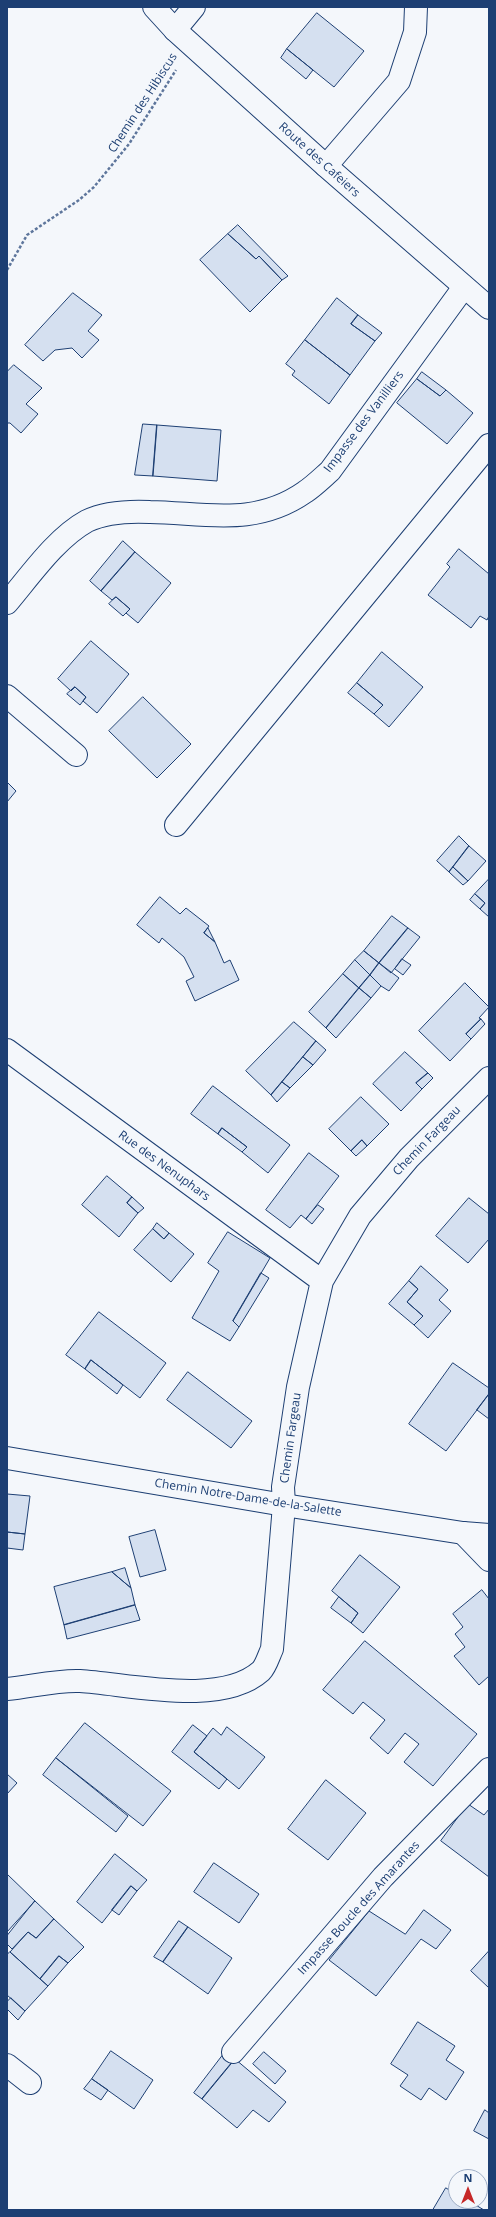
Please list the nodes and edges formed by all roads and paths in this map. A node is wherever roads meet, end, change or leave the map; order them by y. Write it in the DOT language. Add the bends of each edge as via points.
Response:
graph roads {
  1 [pos="154,7"];
  2 [pos="194,7"];
  3 [pos="416,7"];
  4 [pos="175,30"];
  5 [pos="192,44"];
  6 [pos="326,166"];
  7 [pos="7,270"];
  8 [pos="464,287"];
  9 [pos="489,308"];
  10 [pos="489,445"];
  11 [pos="7,603"];
  12 [pos="7,696"];
  13 [pos="76,755"];
  14 [pos="176,825"];
  15 [pos="7,1050"];
  16 [pos="489,1078"];
  17 [pos="322,1281"];
  18 [pos="7,1458"];
  19 [pos="284,1505"];
  20 [pos="463,1533"];
  21 [pos="489,1535"];
  22 [pos="489,1560"];
  23 [pos="7,1689"];
  24 [pos="489,1769"];
  25 [pos="233,2052"];
  26 [pos="7,2065"];
  27 [pos="30,2082"];
  1 -- 4 [label="street, Route des Cafeiers"];
  2 -- 4 [label="street"];
  3 -- 6 [label="street" via="415,32 399,81"];
  4 -- 5 [label="street, Route des Cafeiers"];
  5 -- 6 [label="street, Route des Cafeiers"];
  5 -- 7 [label="path, Chemin des Hibiscus" via="129,144 94,187 27,235"];
  6 -- 8 [label="street, Route des Cafeiers"];
  8 -- 9 [label="street, Route des Cafeiers"];
  8 -- 11 [label="street, Impasse des Vanilliers" via="330,471 305,492 283,505 256,514 228,517 134,511 88,520 68,533"];
  10 -- 14 [label="street"];
  12 -- 13 [label="street"];
  15 -- 17 [label="street, Rue des Nenuphars"];
  16 -- 17 [label="street, Chemin Fargeau" via="410,1158 360,1216"];
  17 -- 19 [label="street, Chemin Fargeau" via="298,1387 283,1487"];
  18 -- 19 [label="street, Chemin Notre-Dame-de-la-Salette"];
  19 -- 20 [label="street, Chemin Notre-Dame-de-la-Salette"];
  19 -- 23 [label="street, Chemin Fargeau" via="272,1649 262,1670 245,1681 221,1689 187,1692 78,1681"];
  20 -- 21 [label="street, Chemin Notre-Dame-de-la-Salette"];
  20 -- 22 [label="street"];
  24 -- 25 [label="street, Impasse Boucle des Amarantes" via="384,1877"];
  26 -- 27 [label="street"];
}
